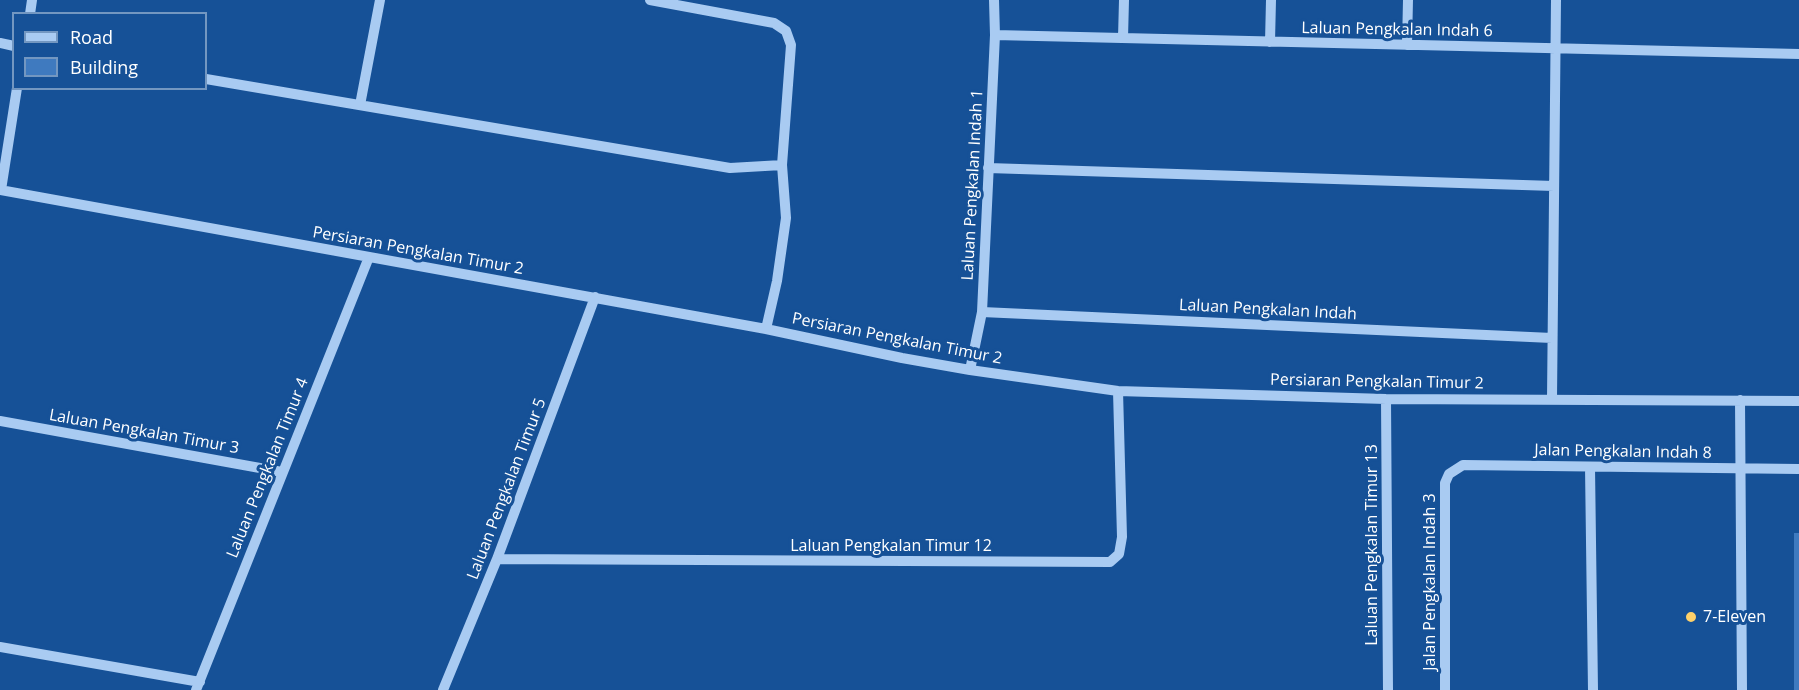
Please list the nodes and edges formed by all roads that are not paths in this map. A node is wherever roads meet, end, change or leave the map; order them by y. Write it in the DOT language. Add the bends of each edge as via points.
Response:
graph roads {
  1 [pos="380,0"];
  2 [pos="650,0"];
  3 [pos="994,0"];
  4 [pos="1124,0"];
  5 [pos="1271,0"];
  6 [pos="1407,0"];
  7 [pos="1556,0"];
  8 [pos="995,35"];
  9 [pos="1123,38"];
  10 [pos="1270,42"];
  11 [pos="1407,45"];
  12 [pos="1555,49"];
  13 [pos="1799,54"];
  14 [pos="207,79"];
  15 [pos="17,90"];
  16 [pos="360,105"];
  17 [pos="782,165"];
  18 [pos="988,168"];
  19 [pos="1554,186"];
  20 [pos="0,190"];
  21 [pos="369,257"];
  22 [pos="595,297"];
  23 [pos="982,312"];
  24 [pos="766,329"];
  25 [pos="1552,338"];
  26 [pos="970,370"];
  27 [pos="1118,391"];
  28 [pos="1386,399"];
  29 [pos="1552,399"];
  30 [pos="1740,400"];
  31 [pos="1799,401"];
  32 [pos="0,421"];
  33 [pos="1590,467"];
  34 [pos="1740,468"];
  35 [pos="1799,469"];
  36 [pos="282,472"];
  37 [pos="1449,474"];
  38 [pos="497,559"];
  39 [pos="0,647"];
  40 [pos="198,686"];
  41 [pos="443,690"];
  42 [pos="1388,690"];
  43 [pos="1445,690"];
  44 [pos="1593,690"];
  45 [pos="1742,690"];
  1 -- 16 [label="street"];
  2 -- 17 [label="street" via="774,23 786,31 791,45"];
  3 -- 8 [label="street, Laluan Pengkalan Indah 1"];
  4 -- 9 [label="street"];
  5 -- 10 [label="street"];
  6 -- 11 [label="street"];
  7 -- 12 [label="street"];
  8 -- 9 [label="street, Laluan Pengkalan Indah 6"];
  8 -- 18 [label="street, Laluan Pengkalan Indah 1"];
  9 -- 10 [label="street, Laluan Pengkalan Indah 6"];
  10 -- 11 [label="street, Laluan Pengkalan Indah 6"];
  11 -- 12 [label="street, Laluan Pengkalan Indah 6"];
  12 -- 13 [label="street, Laluan Pengkalan Indah 6"];
  12 -- 19 [label="street"];
  14 -- 16 [label="street"];
  15 -- 20 [label="street"];
  16 -- 17 [label="street" via="730,168"];
  17 -- 24 [label="street" via="786,218"];
  18 -- 19 [label="street"];
  18 -- 23 [label="street, Laluan Pengkalan Indah 1"];
  19 -- 25 [label="street"];
  20 -- 21 [label="street, Persiaran Pengkalan Timur 2"];
  21 -- 22 [label="street, Persiaran Pengkalan Timur 2"];
  21 -- 36 [label="street, Laluan Pengkalan Timur 4"];
  22 -- 24 [label="street, Persiaran Pengkalan Timur 2"];
  22 -- 38 [label="street, Laluan Pengkalan Timur 5"];
  23 -- 25 [label="street, Laluan Pengkalan Indah"];
  23 -- 26 [label="street, Laluan Pengkalan Indah 1"];
  24 -- 26 [label="street, Persiaran Pengkalan Timur 2"];
  25 -- 29 [label="street"];
  26 -- 27 [label="street, Persiaran Pengkalan Timur 2"];
  27 -- 28 [label="street, Persiaran Pengkalan Timur 2"];
  27 -- 38 [label="street, Laluan Pengkalan Timur 12" via="1122,537 1119,554 1110,562"];
  28 -- 29 [label="street, Persiaran Pengkalan Timur 2"];
  28 -- 42 [label="street, Laluan Pengkalan Timur 13"];
  29 -- 30 [label="street, Persiaran Pengkalan Timur 2"];
  30 -- 31 [label="street, Persiaran Pengkalan Timur 2"];
  30 -- 34 [label="street"];
  32 -- 36 [label="street, Laluan Pengkalan Timur 3"];
  33 -- 34 [label="street, Jalan Pengkalan Indah 8"];
  33 -- 37 [label="street, Jalan Pengkalan Indah 8" via="1463,465"];
  33 -- 44 [label="street"];
  34 -- 35 [label="street, Jalan Pengkalan Indah 8"];
  34 -- 45 [label="street"];
  36 -- 40 [label="street, Laluan Pengkalan Timur 4"];
  37 -- 43 [label="street, Jalan Pengkalan Indah 3" via="1445,483"];
  38 -- 41 [label="street, Laluan Pengkalan Timur 5"];
  39 -- 40 [label="street"];
}
